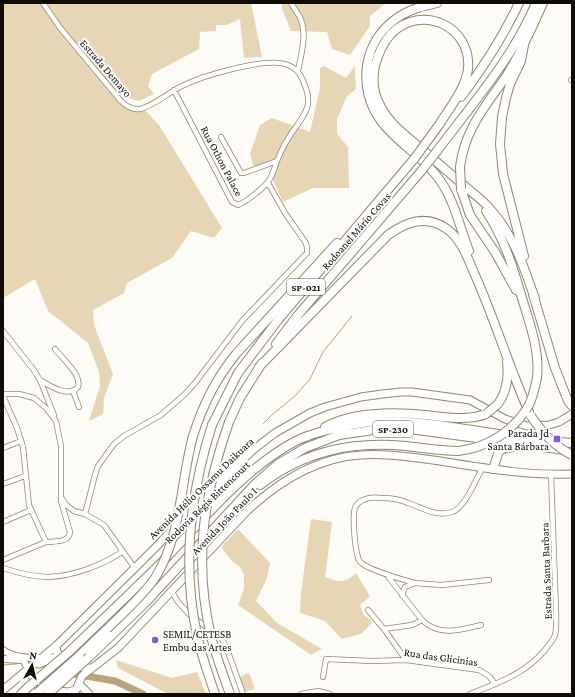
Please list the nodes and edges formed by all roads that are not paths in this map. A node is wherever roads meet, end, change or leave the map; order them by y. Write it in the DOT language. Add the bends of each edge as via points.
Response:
graph roads {
  1 [pos="43,3"];
  2 [pos="291,3"];
  3 [pos="437,3"];
  4 [pos="519,3"];
  5 [pos="536,3"];
  6 [pos="543,3"];
  7 [pos="524,45"];
  8 [pos="298,71"];
  9 [pos="174,90"];
  10 [pos="439,125"];
  11 [pos="221,137"];
  12 [pos="277,161"];
  13 [pos="268,183"];
  14 [pos="463,188"];
  15 [pos="378,201"];
  16 [pos="483,293"];
  17 [pos="535,299"];
  18 [pos="526,310"];
  19 [pos="3,332"];
  20 [pos="55,349"];
  21 [pos="506,353"];
  22 [pos="259,367"];
  23 [pos="40,380"];
  24 [pos="73,391"];
  25 [pos="3,395"];
  26 [pos="570,404"];
  27 [pos="78,407"];
  28 [pos="572,414"];
  29 [pos="56,421"];
  30 [pos="311,435"];
  31 [pos="21,441"];
  32 [pos="572,443"];
  33 [pos="3,448"];
  34 [pos="556,449"];
  35 [pos="572,451"];
  36 [pos="572,456"];
  37 [pos="483,467"];
  38 [pos="493,469"];
  39 [pos="572,474"];
  40 [pos="551,475"];
  41 [pos="25,476"];
  42 [pos="3,484"];
  43 [pos="60,495"];
  44 [pos="237,504"];
  45 [pos="31,510"];
  46 [pos="85,514"];
  47 [pos="3,522"];
  48 [pos="46,542"];
  49 [pos="122,552"];
  50 [pos="3,560"];
  51 [pos="134,567"];
  52 [pos="3,568"];
  53 [pos="386,574"];
  54 [pos="489,580"];
  55 [pos="415,583"];
  56 [pos="172,592"];
  57 [pos="402,595"];
  58 [pos="368,610"];
  59 [pos="422,620"];
  60 [pos="482,625"];
  61 [pos="384,629"];
  62 [pos="56,646"];
  63 [pos="3,650"];
  64 [pos="63,655"];
  65 [pos="43,658"];
  66 [pos="3,659"];
  67 [pos="406,660"];
  68 [pos="26,664"];
  69 [pos="83,676"];
  70 [pos="323,677"];
  71 [pos="33,678"];
  72 [pos="13,682"];
  73 [pos="495,684"];
  74 [pos="3,690"];
  75 [pos="24,691"];
  76 [pos="62,693"];
  77 [pos="36,694"];
  78 [pos="48,694"];
  79 [pos="88,694"];
  80 [pos="215,694"];
  81 [pos="230,694"];
  82 [pos="243,694"];
  83 [pos="301,694"];
  84 [pos="330,694"];
  85 [pos="470,694"];
  1 -- 9 [label="street, Estrada Demayo" via="69,39 127,107 144,108"];
  2 -- 8 [label="street" via="299,14 303,27"];
  3 -- 16 [label="highway" via="401,15 377,36 367,64 367,93 374,112 382,123 427,165 444,187"];
  4 -- 10 [label="highway, Rodoanel Mário Covas / SP-021" via="512,20 488,59"];
  5 -- 22 [label="highway, Rodoanel Mário Covas / SP-021, bridge" via="507,58 474,103 423,169 298,315"];
  6 -- 7 [label="highway"];
  7 -- 14 [label="highway, bridge" via="469,132 460,167"];
  7 -- 17 [label="highway" via="521,61 506,98 500,144 503,174"];
  8 -- 9 [label="street, Estrada Demayo" via="281,63 251,65 200,78"];
  8 -- 12 [label="street" via="308,96 308,108 289,136"];
  9 -- 13 [label="street, Rua Othon Palace" via="232,202 238,205 243,203"];
  10 -- 14 [label="highway" via="466,75 466,49 454,31 445,24 415,20 392,34 378,54 373,80 377,98 386,116 395,126"];
  10 -- 15 [label="highway, Rodoanel Mário Covas / SP-021, bridge"];
  11 -- 12 [label="street" via="241,173"];
  12 -- 13 [label="street"];
  13 -- 46 [label="street" via="306,243 307,253 242,321 185,394 161,415 114,444 94,474"];
  14 -- 17 [label="highway" via="491,209 509,234"];
  14 -- 18 [label="highway" via="470,215 495,252"];
  14 -- 18 [label="highway" via="486,211 500,233"];
  15 -- 77 [label="highway, bridge" via="236,354 210,392 193,436 172,542 154,579 107,630"];
  15 -- 80 [label="highway, Rodoanel Mário Covas / SP-021, bridge" via="292,302 238,373 212,425 195,492 189,563 196,629"];
  16 -- 21 [label="highway"];
  16 -- 22 [label="highway" via="458,241 447,229 434,222 415,221 405,224 388,235"];
  17 -- 26 [label="highway" via="555,368"];
  18 -- 44 [label="highway, bridge" via="537,352 538,378 521,418 498,438 458,451 386,445 342,447 315,455 289,467 262,483"];
  19 -- 23 [label="street"];
  20 -- 24 [label="street" via="79,381 78,387"];
  21 -- 30 [label="highway, bridge" via="507,388 498,404 486,414 471,418 371,414 328,425"];
  21 -- 36 [label="highway, bridge" via="531,416 551,442"];
  22 -- 81 [label="highway, Rodoanel Mário Covas / SP-021, bridge" via="229,422 211,482 203,528 203,585 211,635"];
  23 -- 24 [label="street" via="56,389"];
  23 -- 29 [label="street"];
  24 -- 27 [label="street"];
  25 -- 29 [label="street" via="19,394 34,398"];
  25 -- 31 [label="street"];
  28 -- 51 [label="main road, Avenida Hélio Ossamu Daikuara" via="549,425 527,426 505,419 470,400 412,392 361,397 325,407 288,425 253,450"];
  29 -- 43 [label="street" via="62,446"];
  30 -- 32 [label="highway, Rodovia Régis Bittencourt / SP-230" via="352,425 386,421"];
  30 -- 64 [label="highway, Rodovia Régis Bittencourt / SP-230" via="275,454 243,480 138,586"];
  31 -- 33 [label="street"];
  31 -- 41 [label="street"];
  34 -- 35 [label="highway, Rodovia Régis Bittencourt / SP-230"];
  34 -- 38 [label="highway" via="505,448 499,451"];
  34 -- 44 [label="highway, Rodovia Régis Bittencourt / SP-230" via="417,430 358,431 317,443 291,456 266,473"];
  37 -- 38 [label="main road, Avenida João Paulo I"];
  37 -- 53 [label="street" via="463,504 453,512 430,512 388,498 368,498 356,505 354,514 358,558 366,566"];
  37 -- 56 [label="main road, Avenida João Paulo I" via="375,454 341,458 323,464 291,477 258,500"];
  38 -- 40 [label="main road, Avenida João Paulo I"];
  39 -- 40 [label="main road, Avenida João Paulo I"];
  40 -- 73 [label="street, Estrada Santa Barbara" via="555,632 549,645 533,662 518,673"];
  41 -- 42 [label="street"];
  41 -- 45 [label="street"];
  43 -- 46 [label="street" via="66,505"];
  43 -- 48 [label="street" via="70,535 65,540"];
  44 -- 78 [label="highway, Rodovia Régis Bittencourt / SP-230, bridge" via="146,602"];
  45 -- 47 [label="street"];
  45 -- 48 [label="street"];
  46 -- 49 [label="street" via="104,525"];
  48 -- 50 [label="street"];
  49 -- 51 [label="street"];
  49 -- 52 [label="street" via="98,565 57,576 34,576"];
  51 -- 62 [label="main road, Avenida Hélio Ossamu Daikuara"];
  53 -- 55 [label="street"];
  53 -- 57 [label="street"];
  54 -- 55 [label="street" via="442,585"];
  55 -- 57 [label="street" via="405,587"];
  56 -- 69 [label="main road, Avenida João Paulo I" via="118,648"];
  56 -- 82 [label="street" via="190,615 221,638"];
  57 -- 59 [label="street"];
  58 -- 61 [label="street"];
  59 -- 60 [label="street" via="443,631"];
  59 -- 61 [label="street" via="412,625"];
  61 -- 67 [label="street"];
  62 -- 64 [label="main road" via="57,652"];
  62 -- 65 [label="main road, Avenida Hélio Ossamu Daikuara"];
  63 -- 68 [label="main road"];
  64 -- 65 [label="main road"];
  64 -- 68 [label="main road"];
  64 -- 69 [label="main road"];
  64 -- 75 [label="highway, Rodovia Régis Bittencourt / SP-230, bridge"];
  65 -- 68 [label="main road, Avenida Hélio Ossamu Daikuara"];
  65 -- 68 [label="main road"];
  66 -- 68 [label="main road" via="19,659"];
  67 -- 70 [label="street, Rua das Glicinias" via="326,659"];
  67 -- 73 [label="street, Rua das Glicinias" via="479,670 489,676"];
  68 -- 71 [label="main road"];
  68 -- 72 [label="main road" via="22,674"];
  69 -- 76 [label="main road, Avenida João Paulo I" via="76,690"];
  69 -- 79 [label="main road"];
  71 -- 72 [label="main road"];
  71 -- 76 [label="main road"];
  72 -- 74 [label="main road"];
  73 -- 85 [label="street, Estrada Santa Barbara"];
  83 -- 84 [label="street" via="318,691"];
}
